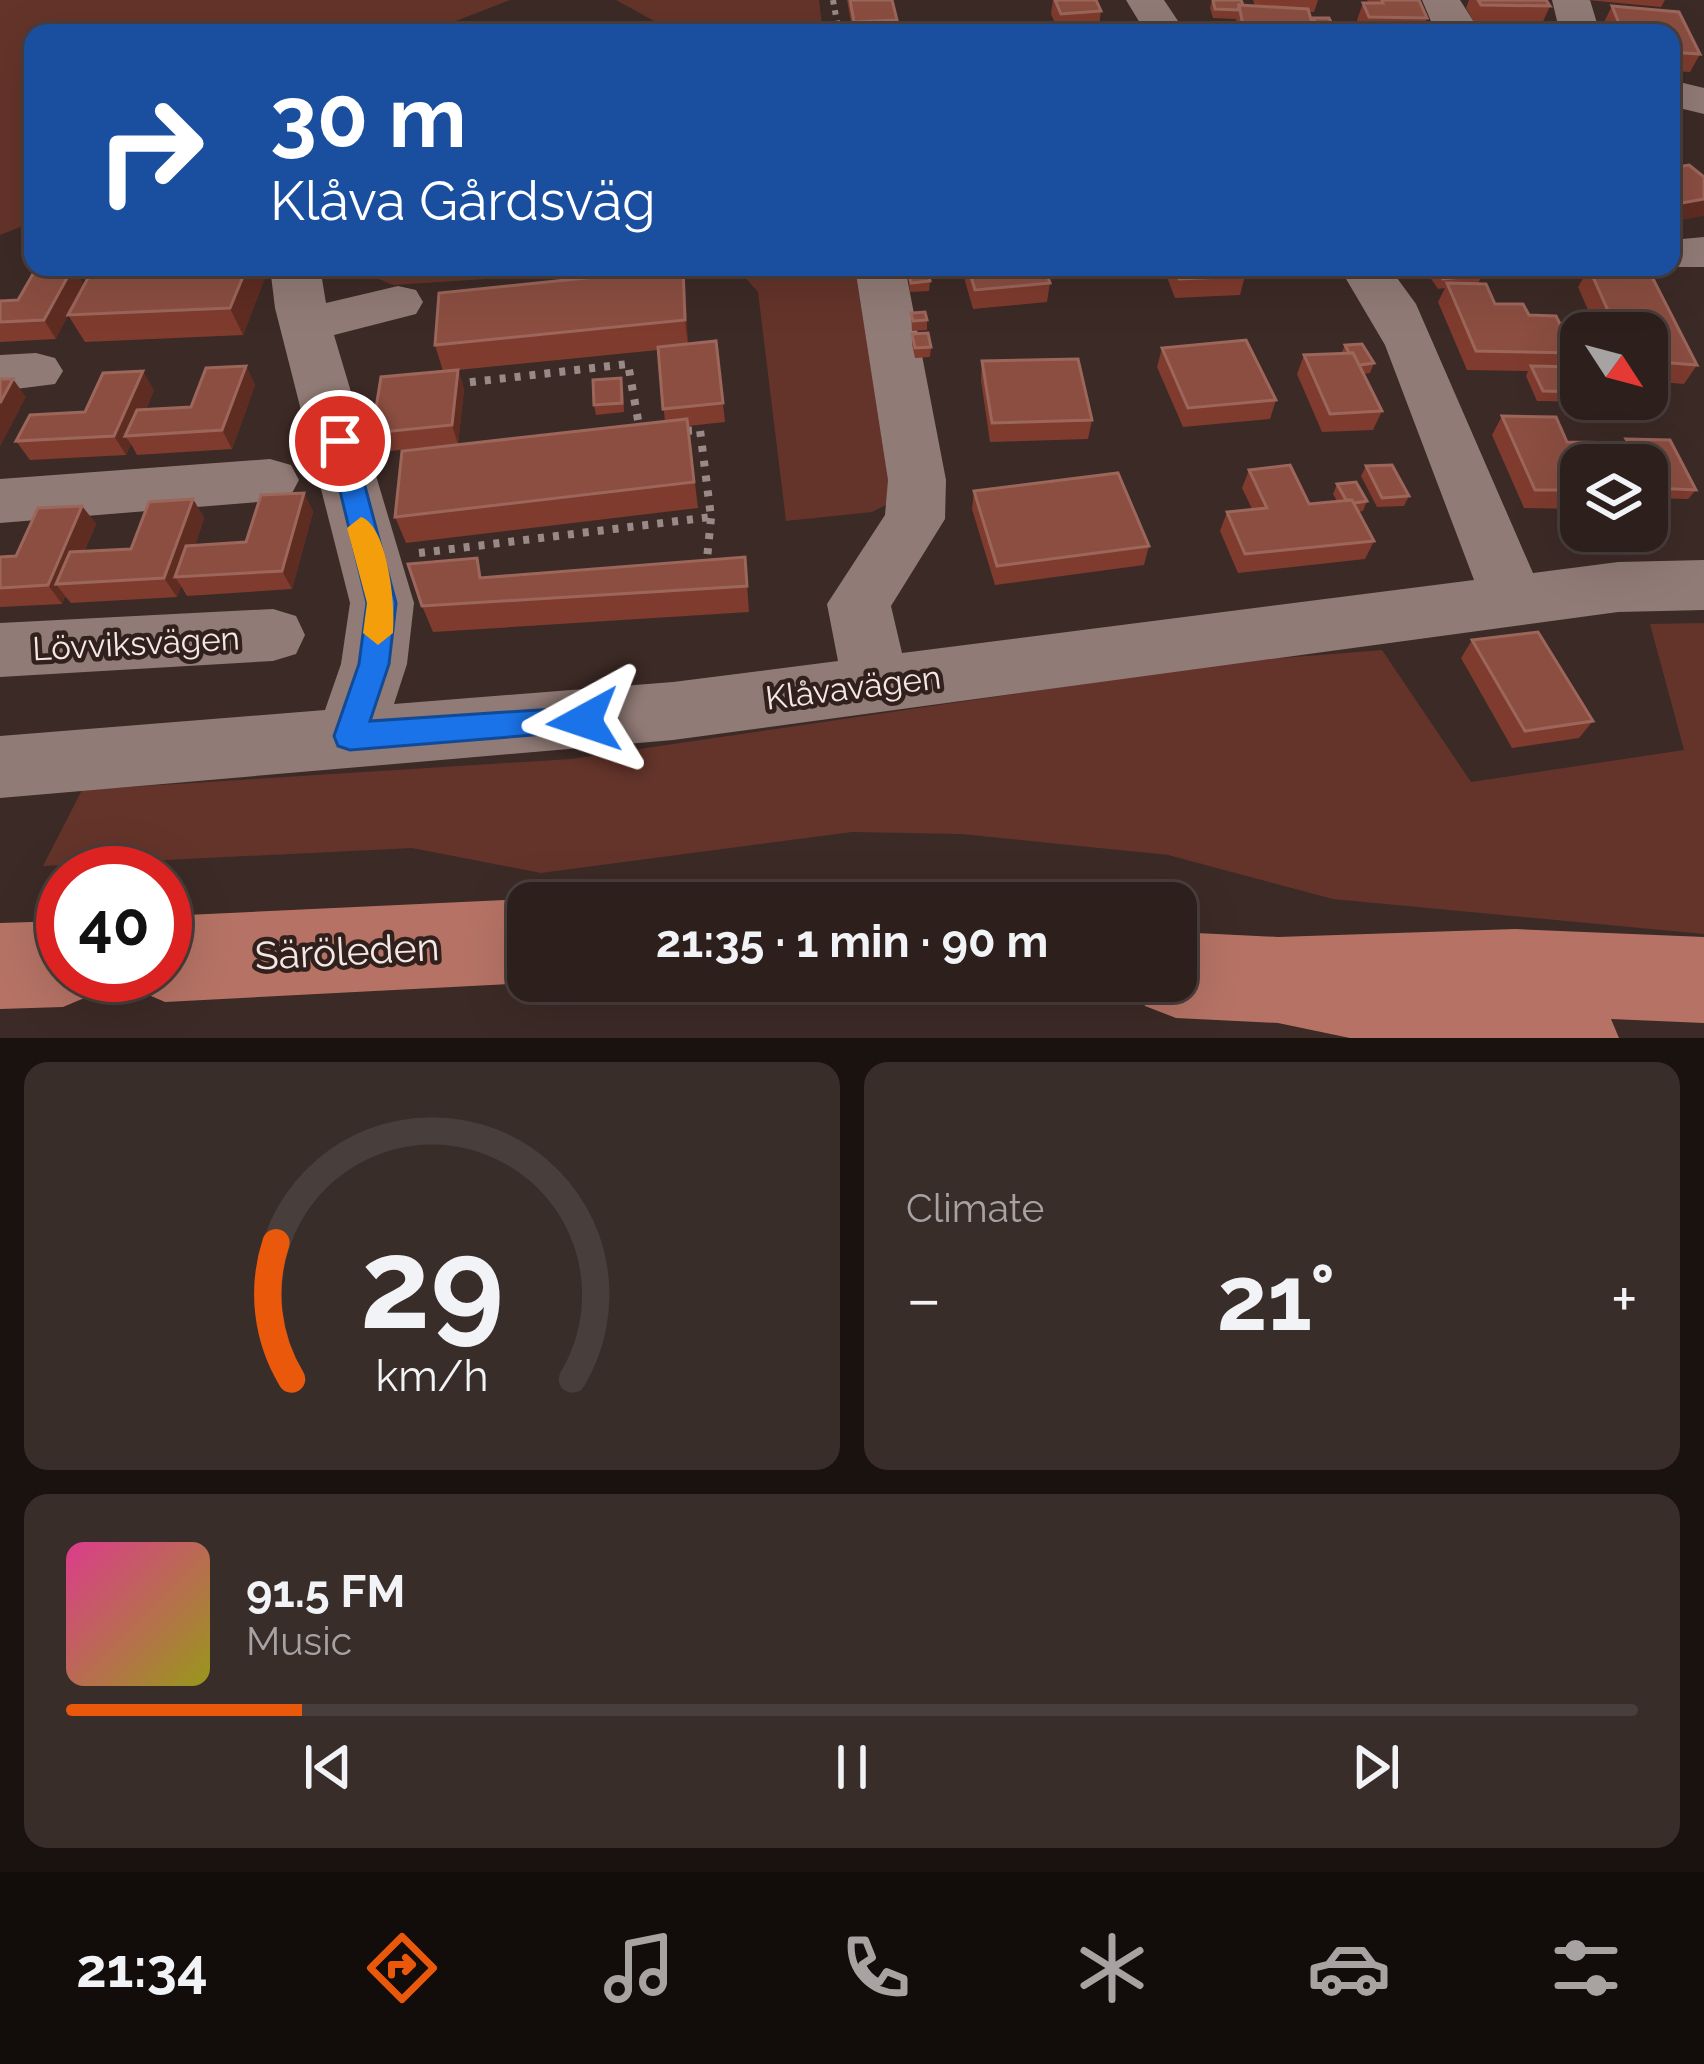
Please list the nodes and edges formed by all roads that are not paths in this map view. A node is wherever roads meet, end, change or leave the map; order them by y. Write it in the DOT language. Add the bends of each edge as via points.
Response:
graph roads {
  1 [pos="297,276"];
  2 [pos="882,276"];
  3 [pos="1369,276"];
  4 [pos="398,302"];
  5 [pos="307,326"];
  6 [pos="270,479"];
  7 [pos="0,501"];
  8 [pos="1704,585"];
  9 [pos="1517,601"];
  10 [pos="272,635"];
  11 [pos="0,650"];
  12 [pos="876,684"];
  13 [pos="350,736"];
  14 [pos="0,767"];
  15 [pos="507,942"];
  16 [pos="192,958"];
  17 [pos="36,965"];
  18 [pos="0,967"];
  19 [pos="1197,975"];
  20 [pos="1279,980"];
  21 [pos="1704,980"];
  22 [pos="1574,1038"];
  1 -- 5 [label="street"];
  2 -- 12 [label="street" via="917,480 915,519 859,604"];
  3 -- 9 [label="street" via="1421,374 1497,570"];
  4 -- 5 [label="street"];
  5 -- 13 [label="street" via="382,603 374,664"];
  6 -- 7 [label="street"];
  8 -- 9 [label="street, Klåvavägen"];
  9 -- 12 [label="street, Klåvavägen"];
  10 -- 11 [label="street, Lövviksvägen"];
  12 -- 13 [label="street, Klåvavägen" via="540,725"];
  13 -- 14 [label="street, Klåvavägen"];
  15 -- 16 [label="main road, Säröleden"];
  17 -- 18 [label="main road"];
  19 -- 20 [label="main road"];
  20 -- 21 [label="main road" via="1515,972"];
  20 -- 22 [label="main road"];
}
